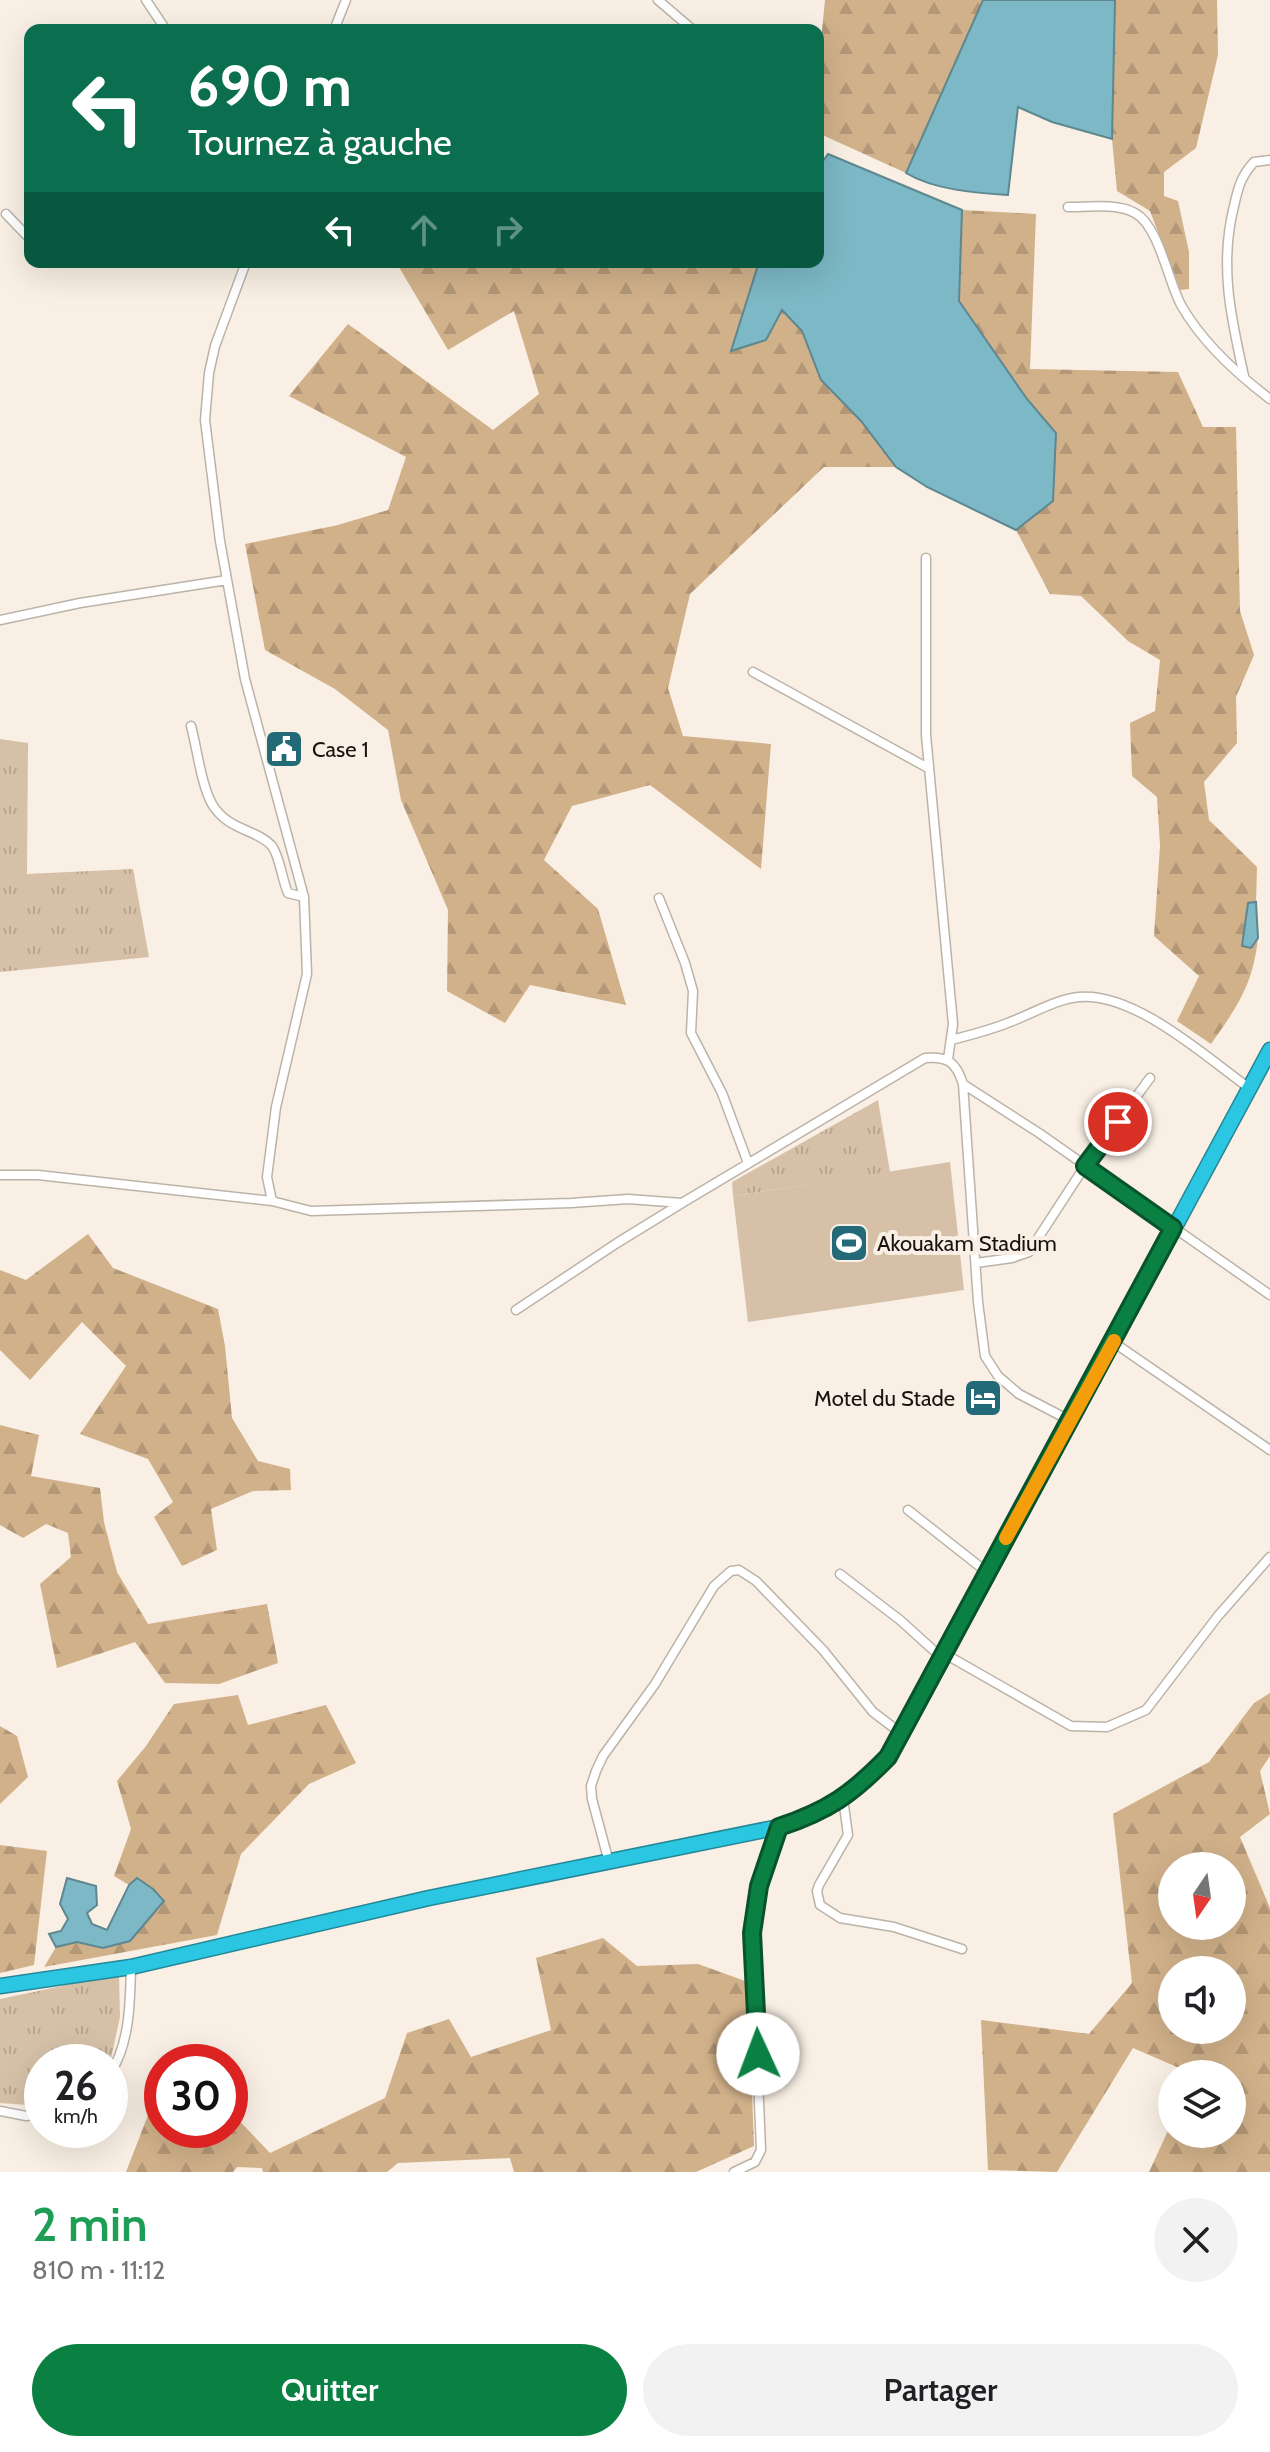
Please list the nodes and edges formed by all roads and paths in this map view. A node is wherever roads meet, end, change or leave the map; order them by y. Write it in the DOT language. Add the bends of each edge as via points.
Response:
graph roads {
  1 [pos="146,0"];
  2 [pos="346,0"];
  3 [pos="658,0"];
  4 [pos="159,21"];
  5 [pos="157,24"];
  6 [pos="161,24"];
  7 [pos="336,24"];
  8 [pos="686,24"];
  9 [pos="1270,160"];
  10 [pos="1068,207"];
  11 [pos="6,214"];
  12 [pos="24,233"];
  13 [pos="244,268"];
  14 [pos="1245,379"];
  15 [pos="1270,399"];
  16 [pos="926,558"];
  17 [pos="227,580"];
  18 [pos="0,620"];
  19 [pos="753,672"];
  20 [pos="191,726"];
  21 [pos="928,768"];
  22 [pos="304,897"];
  23 [pos="659,898"];
  24 [pos="951,1040"];
  25 [pos="1270,1050"];
  26 [pos="948,1059"];
  27 [pos="1150,1078"];
  28 [pos="963,1084"];
  29 [pos="1249,1088"];
  30 [pos="748,1163"];
  31 [pos="1085,1166"];
  32 [pos="0,1175"];
  33 [pos="272,1201"];
  34 [pos="682,1203"];
  35 [pos="1173,1228"];
  36 [pos="976,1263"];
  37 [pos="1270,1295"];
  38 [pos="516,1310"];
  39 [pos="1113,1342"];
  40 [pos="1069,1420"];
  41 [pos="1270,1437"];
  42 [pos="1268,1448"];
  43 [pos="908,1510"];
  44 [pos="1270,1557"];
  45 [pos="988,1573"];
  46 [pos="840,1574"];
  47 [pos="943,1656"];
  48 [pos="902,1734"];
  49 [pos="843,1798"];
  50 [pos="779,1827"];
  51 [pos="609,1862"];
  52 [pos="962,1949"];
  53 [pos="131,1967"];
  54 [pos="0,1986"];
  55 [pos="123,2044"];
  56 [pos="0,2111"];
  57 [pos="24,2116"];
  58 [pos="734,2172"];
  1 -- 4 [label="street"];
  2 -- 7 [label="street"];
  3 -- 8 [label="street"];
  4 -- 5 [label="street"];
  4 -- 6 [label="street"];
  9 -- 14 [label="street" via="1254,162 1240,180 1227,233 1226,289"];
  10 -- 14 [label="street" via="1120,208 1143,220 1181,305"];
  11 -- 12 [label="street"];
  13 -- 17 [label="street" via="215,346 205,408"];
  14 -- 15 [label="street"];
  16 -- 21 [label="street"];
  17 -- 18 [label="street"];
  17 -- 22 [label="street" via="245,679"];
  19 -- 21 [label="street"];
  20 -- 22 [label="street" via="212,803 231,824 272,846 288,893"];
  21 -- 24 [label="street"];
  22 -- 33 [label="street" via="307,974 276,1107 267,1177"];
  23 -- 30 [label="street" via="693,991 691,1033 722,1093"];
  24 -- 26 [label="street"];
  24 -- 29 [label="street" via="1062,1001 1100,999 1149,1016"];
  25 -- 29 [label="highway"];
  26 -- 28 [label="street" via="958,1067"];
  26 -- 30 [label="street" via="925,1058"];
  27 -- 31 [label="street"];
  28 -- 31 [label="street"];
  28 -- 36 [label="street"];
  29 -- 35 [label="highway"];
  30 -- 34 [label="street"];
  31 -- 35 [label="street"];
  31 -- 36 [label="street" via="1029,1252"];
  32 -- 33 [label="street"];
  33 -- 34 [label="street" via="311,1211 628,1199"];
  34 -- 38 [label="street"];
  35 -- 37 [label="street"];
  35 -- 39 [label="highway"];
  36 -- 40 [label="street" via="985,1356 1019,1394"];
  39 -- 40 [label="highway"];
  39 -- 42 [label="street"];
  40 -- 45 [label="highway"];
  41 -- 42 [label="street"];
  43 -- 45 [label="street"];
  44 -- 47 [label="street" via="1146,1710 1107,1727 1071,1726"];
  45 -- 47 [label="highway"];
  46 -- 47 [label="street"];
  47 -- 48 [label="highway"];
  48 -- 49 [label="highway" via="888,1757"];
  48 -- 51 [label="street" via="873,1712 823,1650 756,1581 731,1571 714,1586 596,1771 592,1799"];
  49 -- 50 [label="highway"];
  49 -- 52 [label="street" via="848,1835 819,1885 820,1905 840,1918 894,1927"];
  50 -- 51 [label="highway"];
  50 -- 58 [label="street" via="759,1886 752,1933 761,2150 755,2162"];
  51 -- 53 [label="highway"];
  53 -- 54 [label="highway"];
  53 -- 55 [label="street"];
  56 -- 57 [label="street"];
}
